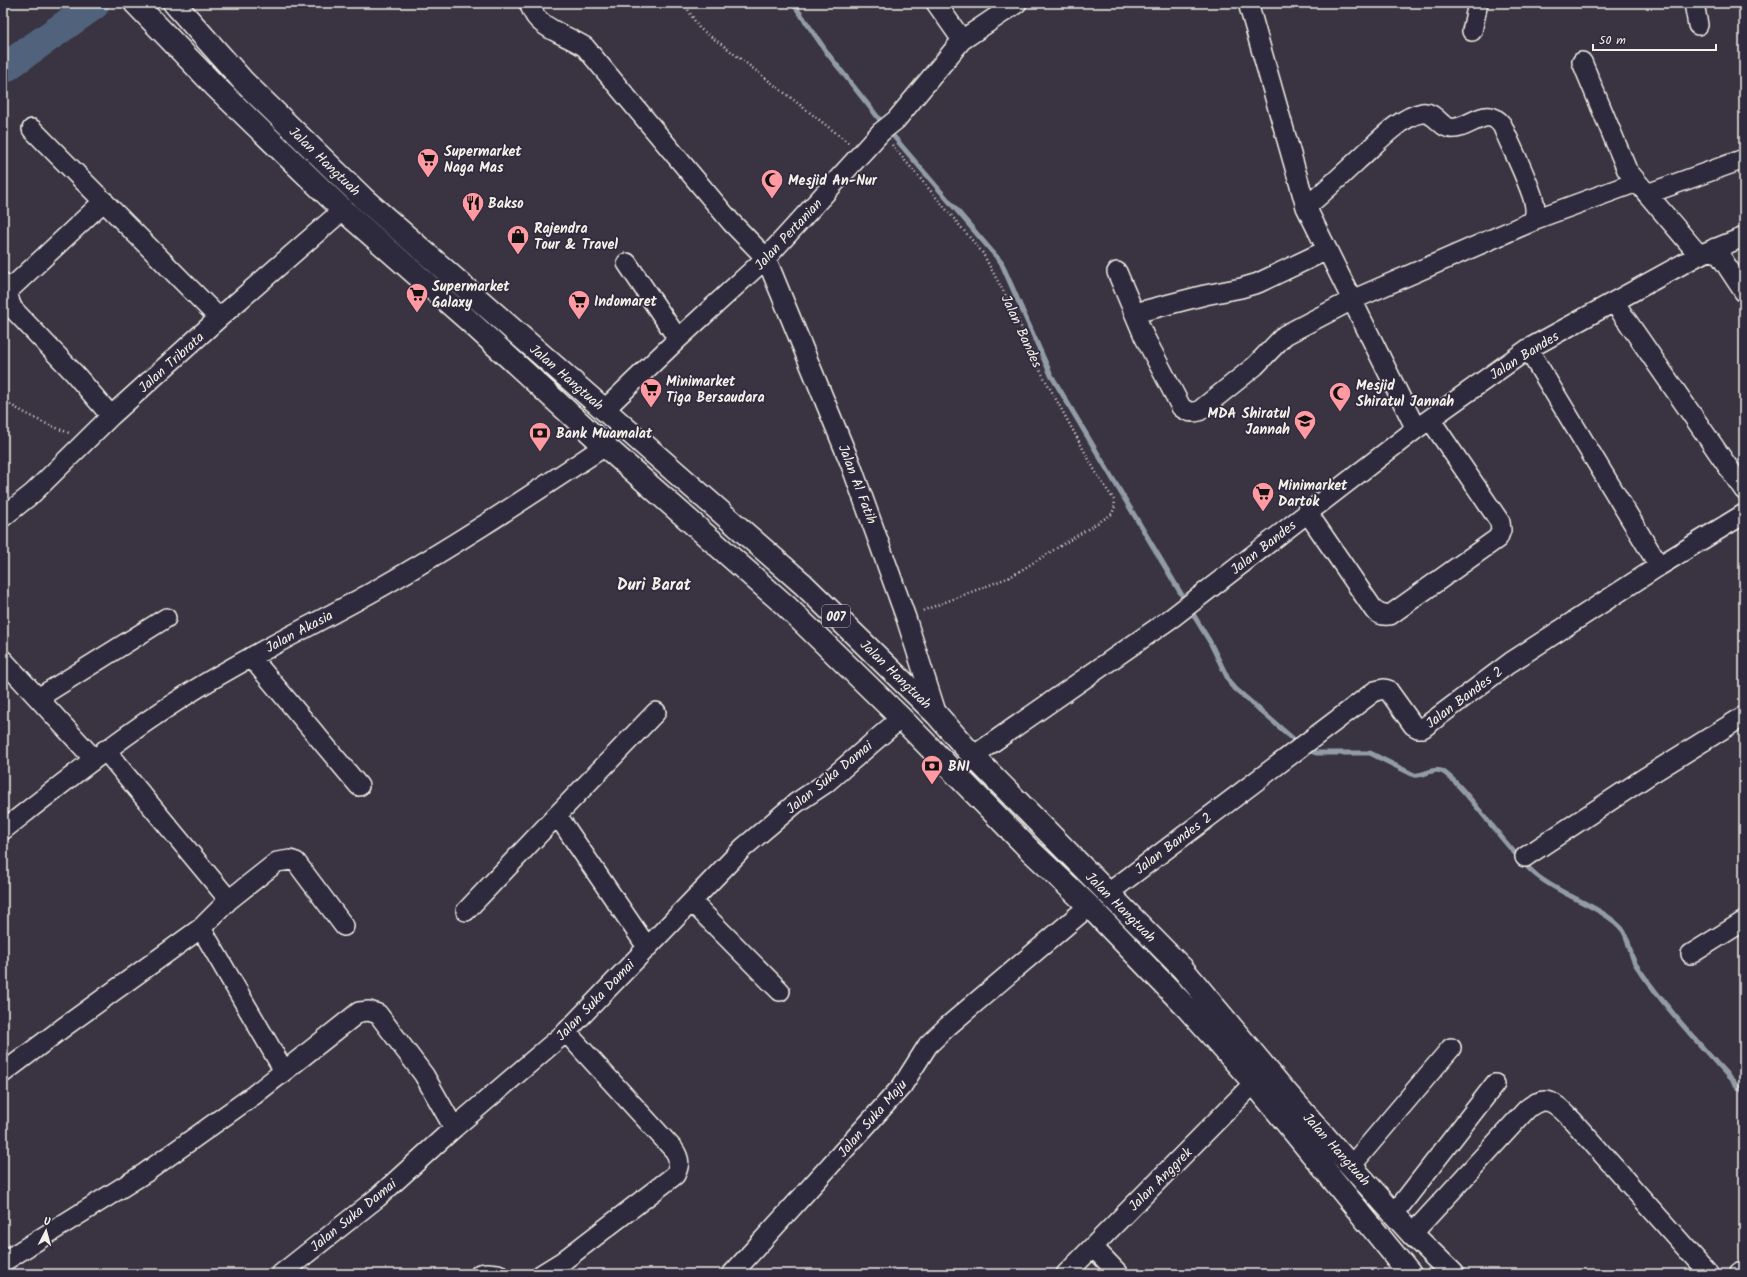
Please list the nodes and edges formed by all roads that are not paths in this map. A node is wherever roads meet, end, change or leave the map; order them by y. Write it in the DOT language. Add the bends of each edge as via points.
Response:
graph roads {
  1 [pos="136,3"];
  2 [pos="174,3"];
  3 [pos="529,3"];
  4 [pos="936,3"];
  5 [pos="1017,3"];
  6 [pos="1248,3"];
  7 [pos="1478,3"];
  8 [pos="1694,3"];
  9 [pos="1698,25"];
  10 [pos="1472,32"];
  11 [pos="962,40"];
  12 [pos="1582,62"];
  13 [pos="32,128"];
  14 [pos="1744,159"];
  15 [pos="1642,188"];
  16 [pos="104,201"];
  17 [pos="1306,208"];
  18 [pos="343,210"];
  19 [pos="1533,220"];
  20 [pos="1744,238"];
  21 [pos="1328,250"];
  22 [pos="1707,251"];
  23 [pos="766,258"];
  24 [pos="627,264"];
  25 [pos="1116,272"];
  26 [pos="6,287"];
  27 [pos="1744,292"];
  28 [pos="1352,300"];
  29 [pos="1614,302"];
  30 [pos="1135,313"];
  31 [pos="219,318"];
  32 [pos="678,339"];
  33 [pos="1528,349"];
  34 [pos="604,410"];
  35 [pos="111,416"];
  36 [pos="1423,424"];
  37 [pos="605,446"];
  38 [pos="1744,490"];
  39 [pos="1307,512"];
  40 [pos="1744,514"];
  41 [pos="3,517"];
  42 [pos="1658,566"];
  43 [pos="166,618"];
  44 [pos="251,657"];
  45 [pos="3,660"];
  46 [pos="38,698"];
  47 [pos="656,712"];
  48 [pos="937,715"];
  49 [pos="1744,716"];
  50 [pos="901,718"];
  51 [pos="100,754"];
  52 [pos="973,756"];
  53 [pos="360,786"];
  54 [pos="557,816"];
  55 [pos="3,830"];
  56 [pos="1049,834"];
  57 [pos="1031,850"];
  58 [pos="1525,857"];
  59 [pos="1107,894"];
  60 [pos="229,900"];
  61 [pos="692,902"];
  62 [pos="1089,906"];
  63 [pos="466,912"];
  64 [pos="1744,921"];
  65 [pos="344,926"];
  66 [pos="201,928"];
  67 [pos="647,948"];
  68 [pos="1691,954"];
  69 [pos="780,991"];
  70 [pos="566,1032"];
  71 [pos="1451,1048"];
  72 [pos="284,1071"];
  73 [pos="3,1073"];
  74 [pos="1254,1083"];
  75 [pos="1495,1084"];
  76 [pos="454,1128"];
  77 [pos="1351,1166"];
  78 [pos="1394,1214"];
  79 [pos="1412,1234"];
  80 [pos="1093,1247"];
  81 [pos="3,1262"];
  82 [pos="3,1269"];
  83 [pos="1744,1270"];
  84 [pos="4,1274"];
  85 [pos="281,1274"];
  86 [pos="480,1274"];
  87 [pos="498,1274"];
  88 [pos="542,1274"];
  89 [pos="732,1274"];
  90 [pos="1066,1274"];
  91 [pos="1119,1274"];
  92 [pos="1410,1274"];
  93 [pos="1453,1274"];
  94 [pos="1708,1274"];
  95 [pos="1739,1274"];
  1 -- 18 [label="highway, Jalan Hangtuah / 007" via="217,88"];
  2 -- 34 [label="highway, Jalan Hangtuah / 007" via="244,82 364,199"];
  3 -- 23 [label="street" via="536,17 545,26 576,40 585,47 731,222"];
  4 -- 11 [label="street"];
  5 -- 11 [label="street, Jalan Pertanian"];
  6 -- 17 [label="street"];
  7 -- 10 [label="street"];
  8 -- 9 [label="street"];
  11 -- 23 [label="street, Jalan Pertanian" via="887,127"];
  12 -- 15 [label="street" via="1627,170"];
  13 -- 16 [label="street"];
  14 -- 15 [label="street"];
  15 -- 19 [label="street"];
  15 -- 22 [label="street"];
  16 -- 26 [label="street"];
  16 -- 31 [label="street"];
  17 -- 19 [label="street" via="1395,126 1423,113 1435,116 1442,126 1451,129 1462,127 1482,117 1498,120 1534,199"];
  17 -- 21 [label="street"];
  18 -- 31 [label="street, Jalan Tribrata"];
  18 -- 37 [label="highway, Jalan Hangtuah / 007" via="467,319"];
  19 -- 28 [label="street"];
  20 -- 22 [label="street, Jalan Bandes"];
  21 -- 28 [label="street"];
  21 -- 30 [label="street" via="1258,283"];
  22 -- 27 [label="street"];
  22 -- 29 [label="street, Jalan Bandes"];
  23 -- 32 [label="street, Jalan Pertanian"];
  23 -- 48 [label="street, Jalan Al Fatih" via="851,465 906,618"];
  24 -- 32 [label="street"];
  25 -- 30 [label="street"];
  26 -- 35 [label="street" via="13,309"];
  28 -- 30 [label="street" via="1285,335 1240,379 1199,411 1194,412 1181,407 1144,336"];
  28 -- 36 [label="street"];
  29 -- 33 [label="street, Jalan Bandes"];
  29 -- 38 [label="street"];
  31 -- 35 [label="street, Jalan Tribrata"];
  32 -- 34 [label="street, Jalan Pertanian"];
  33 -- 36 [label="street, Jalan Bandes"];
  33 -- 42 [label="street"];
  34 -- 48 [label="highway, Jalan Hangtuah / 007" via="804,584"];
  35 -- 41 [label="street, Jalan Tribrata" via="33,494"];
  36 -- 39 [label="street, Jalan Bandes"];
  36 -- 39 [label="street" via="1500,522 1502,530 1498,538 1390,615 1381,615 1374,610"];
  37 -- 44 [label="street, Jalan Akasia" via="383,586"];
  37 -- 50 [label="highway, Jalan Hangtuah / 007" via="786,606"];
  39 -- 52 [label="street, Jalan Bandes" via="1173,616"];
  40 -- 42 [label="street, Jalan Bandes 2"];
  42 -- 59 [label="street, Jalan Bandes 2" via="1511,662 1423,728 1413,726 1392,695 1384,688 1375,691"];
  43 -- 46 [label="street"];
  44 -- 51 [label="street, Jalan Akasia" via="188,694"];
  44 -- 53 [label="street"];
  45 -- 46 [label="street"];
  46 -- 51 [label="street"];
  47 -- 54 [label="street"];
  48 -- 52 [label="highway, Jalan Hangtuah / 007"];
  49 -- 58 [label="street"];
  50 -- 57 [label="highway, Jalan Hangtuah / 007"];
  50 -- 61 [label="street, Jalan Suka Damai" via="826,783 796,803 743,848"];
  51 -- 55 [label="street, Jalan Akasia"];
  51 -- 60 [label="street"];
  52 -- 56 [label="highway, Jalan Hangtuah / 007"];
  54 -- 63 [label="street"];
  54 -- 67 [label="street"];
  56 -- 57 [label="highway"];
  56 -- 59 [label="highway, Jalan Hangtuah / 007"];
  57 -- 62 [label="highway, Jalan Hangtuah / 007"];
  59 -- 77 [label="highway, Jalan Hangtuah / 007" via="1182,968"];
  60 -- 65 [label="street" via="277,862 290,860 296,862"];
  60 -- 66 [label="street"];
  61 -- 67 [label="street, Jalan Suka Damai"];
  61 -- 69 [label="street"];
  62 -- 74 [label="highway, Jalan Hangtuah / 007" via="1187,1008"];
  62 -- 89 [label="street, Jalan Suka Maju" via="928,1045 902,1086"];
  64 -- 68 [label="street"];
  66 -- 72 [label="street"];
  66 -- 73 [label="street"];
  67 -- 70 [label="street, Jalan Suka Damai"];
  70 -- 76 [label="street, Jalan Suka Damai"];
  70 -- 88 [label="street" via="674,1150 679,1162 675,1175 563,1261"];
  71 -- 77 [label="street"];
  72 -- 76 [label="street" via="359,1012 373,1012 378,1014 424,1075"];
  72 -- 81 [label="street" via="145,1173"];
  74 -- 80 [label="street, Jalan Anggrek"];
  74 -- 92 [label="highway, Jalan Hangtuah / 007"];
  75 -- 78 [label="street"];
  76 -- 85 [label="street, Jalan Suka Damai" via="377,1198"];
  77 -- 78 [label="highway, Jalan Hangtuah / 007"];
  78 -- 79 [label="highway, Jalan Hangtuah / 007"];
  79 -- 93 [label="highway, Jalan Hangtuah / 007"];
  79 -- 94 [label="street" via="1527,1109 1545,1100 1553,1102 1573,1121"];
  80 -- 90 [label="street, Jalan Anggrek"];
  80 -- 91 [label="street"];
  82 -- 84 [label="street"];
  83 -- 95 [label="street"];
  86 -- 87 [label="street"];
}
